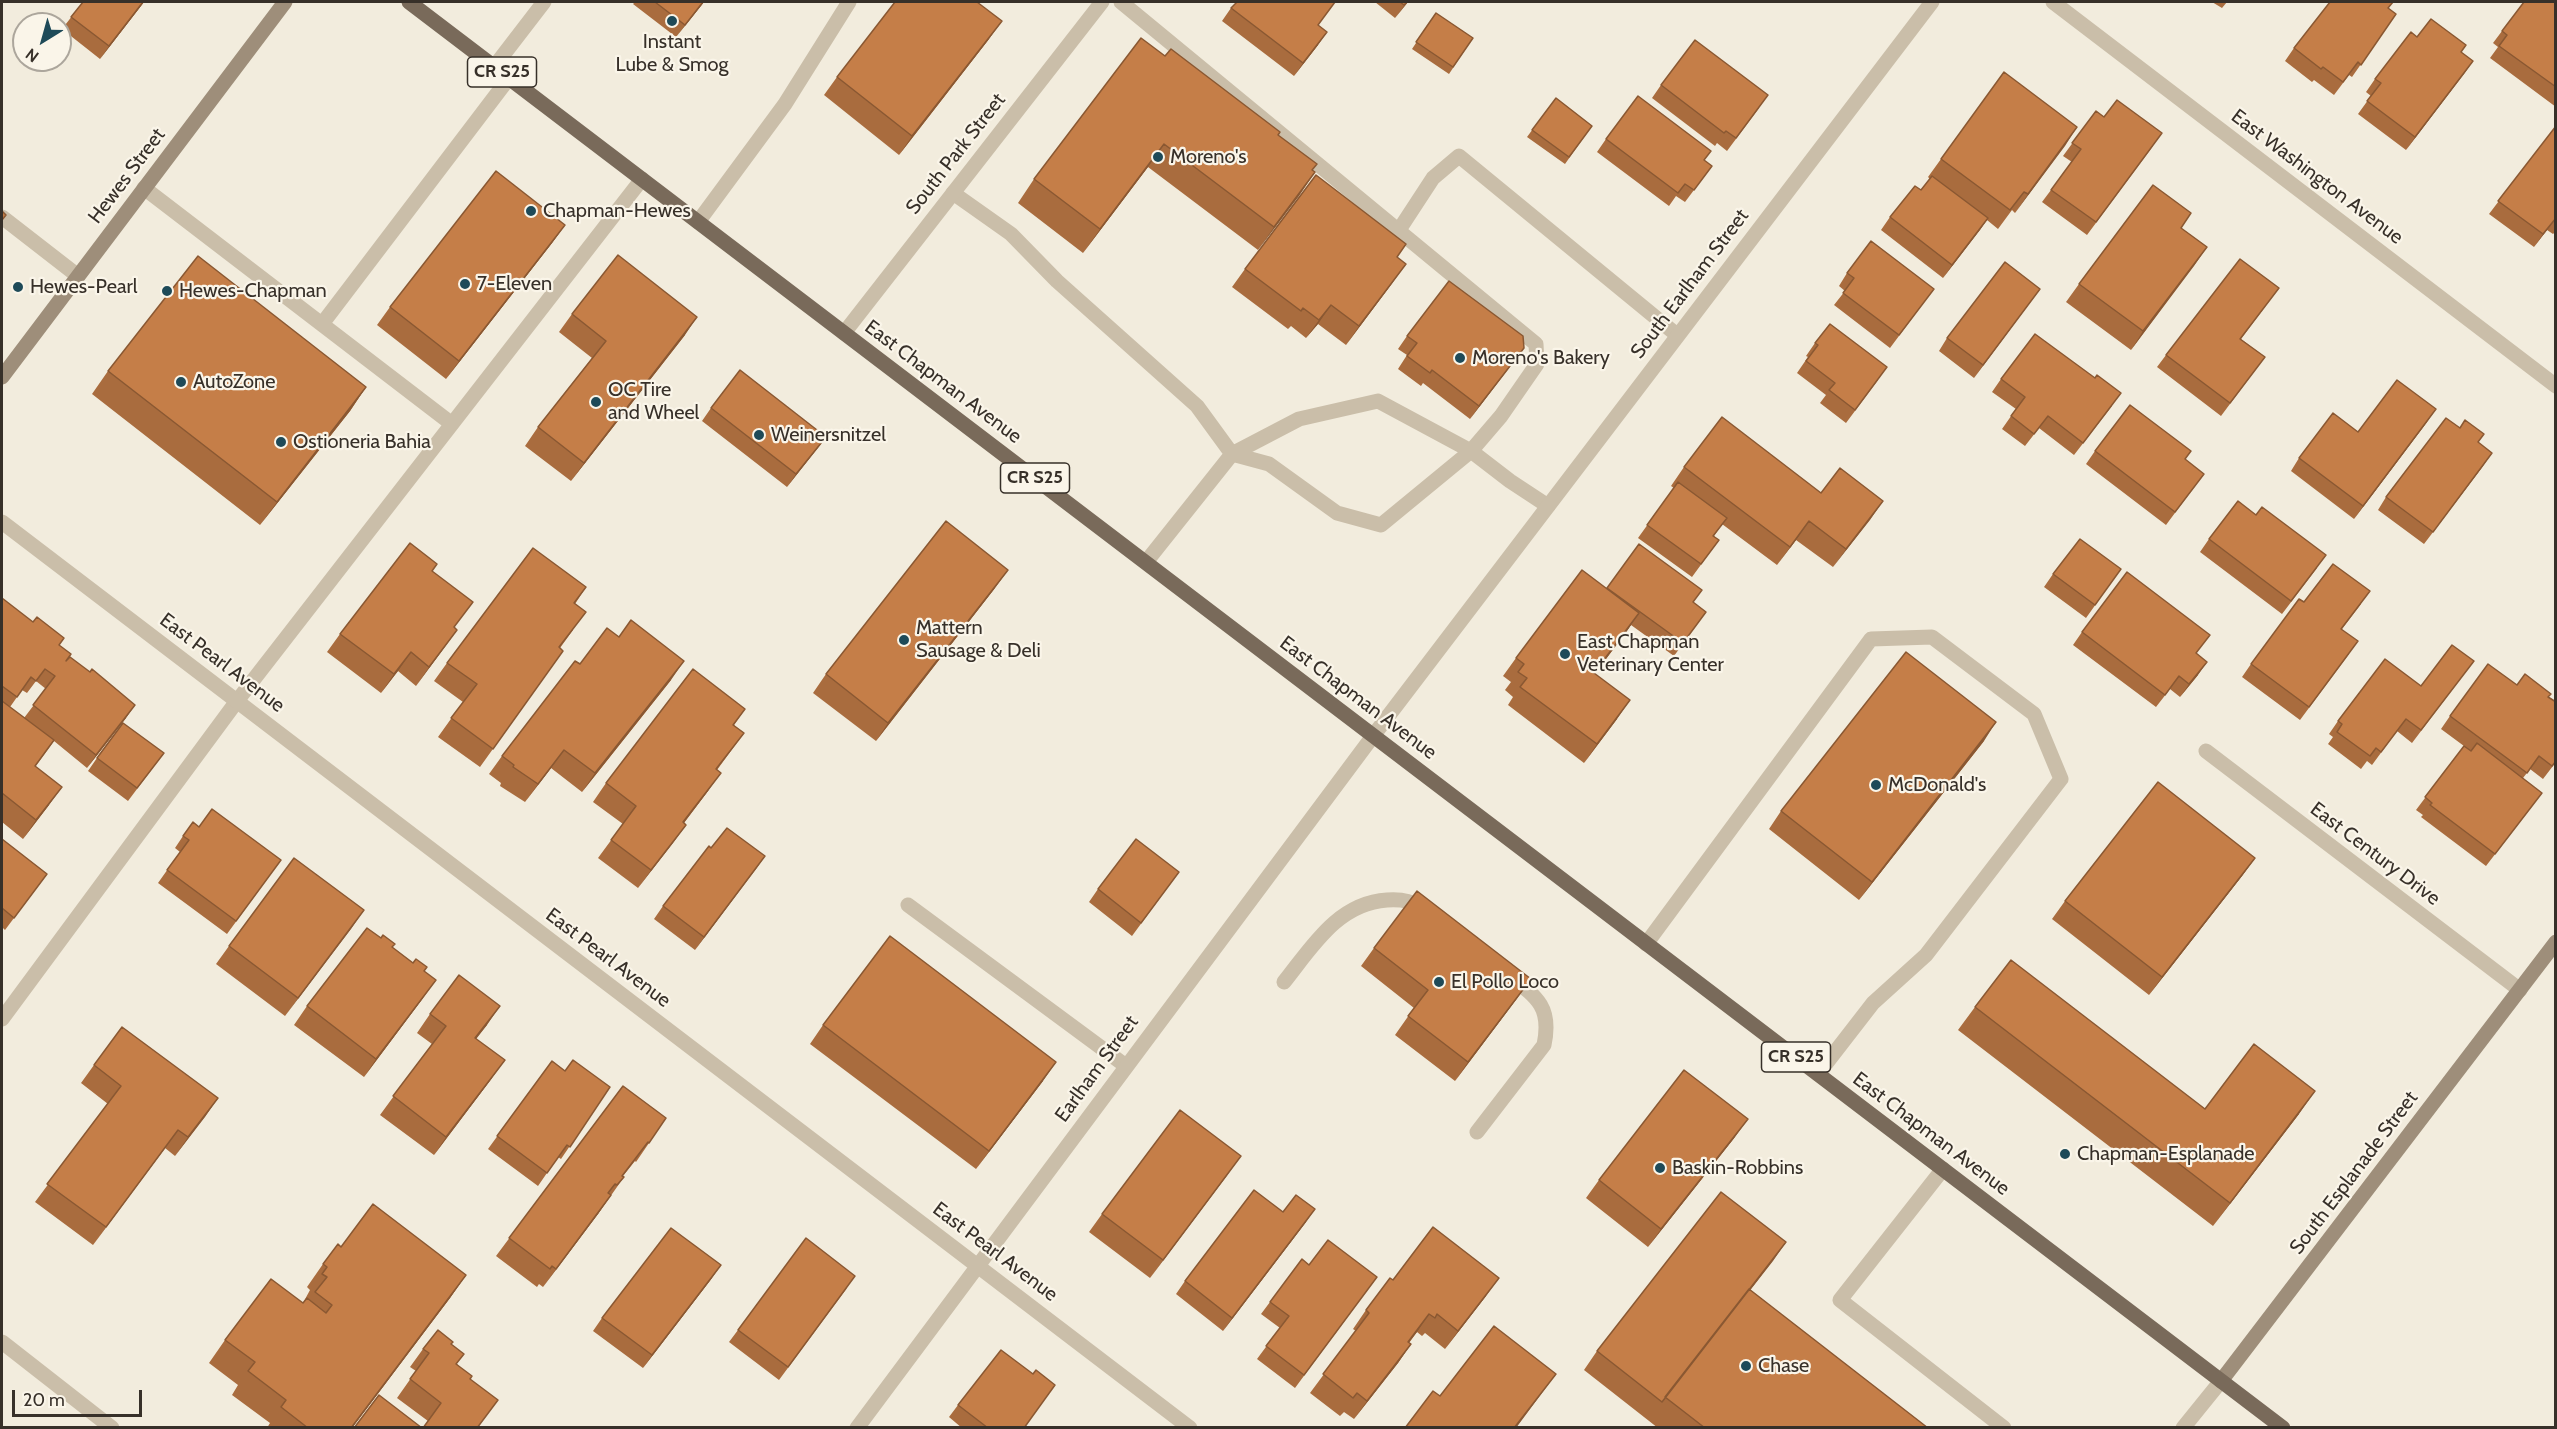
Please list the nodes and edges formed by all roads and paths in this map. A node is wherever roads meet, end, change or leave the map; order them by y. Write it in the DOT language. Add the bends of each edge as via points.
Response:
graph roads {
  1 [pos="285,2"];
  2 [pos="409,2"];
  3 [pos="544,2"];
  4 [pos="849,2"];
  5 [pos="1102,2"];
  6 [pos="1121,2"];
  7 [pos="1932,2"];
  8 [pos="2053,2"];
  9 [pos="494,67"];
  10 [pos="509,78"];
  11 [pos="642,179"];
  12 [pos="144,188"];
  13 [pos="953,193"];
  14 [pos="2,217"];
  15 [pos="698,222"];
  16 [pos="1399,230"];
  17 [pos="78,276"];
  18 [pos="322,324"];
  19 [pos="844,333"];
  20 [pos="1677,335"];
  21 [pos="2,377"];
  22 [pos="2556,386"];
  23 [pos="452,424"];
  24 [pos="1471,451"];
  25 [pos="1232,454"];
  26 [pos="1548,506"];
  27 [pos="2,522"];
  28 [pos="1146,562"];
  29 [pos="237,702"];
  30 [pos="1373,736"];
  31 [pos="2206,751"];
  32 [pos="908,905"];
  33 [pos="1442,924"];
  34 [pos="2556,942"];
  35 [pos="1646,944"];
  36 [pos="1498,967"];
  37 [pos="1284,982"];
  38 [pos="2520,990"];
  39 [pos="2,1019"];
  40 [pos="1126,1066"];
  41 [pos="1818,1074"];
  42 [pos="1477,1132"];
  43 [pos="1943,1169"];
  44 [pos="978,1266"];
  45 [pos="2,1342"];
  46 [pos="2221,1381"];
  47 [pos="112,1428"];
  48 [pos="856,1428"];
  49 [pos="1190,1428"];
  50 [pos="2004,1428"];
  51 [pos="2183,1428"];
  52 [pos="2283,1428"];
  1 -- 12 [label="main road, Hewes Street"];
  2 -- 9 [label="main road, East Chapman Avenue / CR S25"];
  3 -- 9 [label="street"];
  4 -- 15 [label="street" via="785,104"];
  5 -- 13 [label="street, South Park Street"];
  6 -- 16 [label="street"];
  7 -- 20 [label="street, South Earlham Street"];
  8 -- 22 [label="street, East Washington Avenue"];
  9 -- 10 [label="main road, East Chapman Avenue / CR S25"];
  10 -- 11 [label="main road, East Chapman Avenue / CR S25"];
  10 -- 18 [label="street"];
  11 -- 15 [label="main road, East Chapman Avenue / CR S25"];
  11 -- 23 [label="street"];
  12 -- 17 [label="main road, Hewes Street"];
  12 -- 18 [label="street"];
  13 -- 19 [label="street, South Park Street"];
  13 -- 25 [label="street" via="1011,234 1057,281 1197,406"];
  14 -- 17 [label="street"];
  15 -- 19 [label="main road, East Chapman Avenue / CR S25"];
  16 -- 20 [label="street" via="1433,178 1459,156"];
  16 -- 24 [label="street" via="1536,344 1537,364"];
  17 -- 21 [label="main road, Hewes Street"];
  18 -- 23 [label="street"];
  19 -- 28 [label="main road, East Chapman Avenue / CR S25"];
  20 -- 26 [label="street, South Earlham Street"];
  23 -- 29 [label="street"];
  24 -- 25 [label="street" via="1378,401 1299,419"];
  24 -- 25 [label="street" via="1381,525 1337,513 1269,464"];
  24 -- 26 [label="street"];
  25 -- 28 [label="street"];
  26 -- 30 [label="street, South Earlham Street"];
  27 -- 29 [label="street, East Pearl Avenue"];
  28 -- 30 [label="main road, East Chapman Avenue / CR S25"];
  29 -- 39 [label="street"];
  29 -- 44 [label="street, East Pearl Avenue"];
  30 -- 35 [label="main road, East Chapman Avenue / CR S25"];
  30 -- 40 [label="street, Earlham Street"];
  31 -- 38 [label="street, East Century Drive"];
  32 -- 40 [label="street"];
  33 -- 37 [label="street" via="1406,900 1376,901 1356,907 1320,936"];
  34 -- 38 [label="main road, South Esplanade Street"];
  35 -- 41 [label="main road, East Chapman Avenue / CR S25"];
  35 -- 41 [label="street" via="1871,639 1932,637 2034,714 2061,779 1926,955 1873,1003"];
  36 -- 42 [label="street" via="1536,996 1546,1019 1546,1033 1544,1045"];
  38 -- 46 [label="main road, South Esplanade Street"];
  40 -- 44 [label="street, Earlham Street"];
  41 -- 43 [label="main road, East Chapman Avenue / CR S25"];
  43 -- 46 [label="main road, East Chapman Avenue / CR S25"];
  43 -- 50 [label="street" via="1840,1300"];
  44 -- 48 [label="street, Earlham Street"];
  44 -- 49 [label="street, East Pearl Avenue"];
  45 -- 47 [label="street"];
  46 -- 51 [label="street, South Esplanade Street"];
  46 -- 52 [label="main road, East Chapman Avenue / CR S25"];
}
